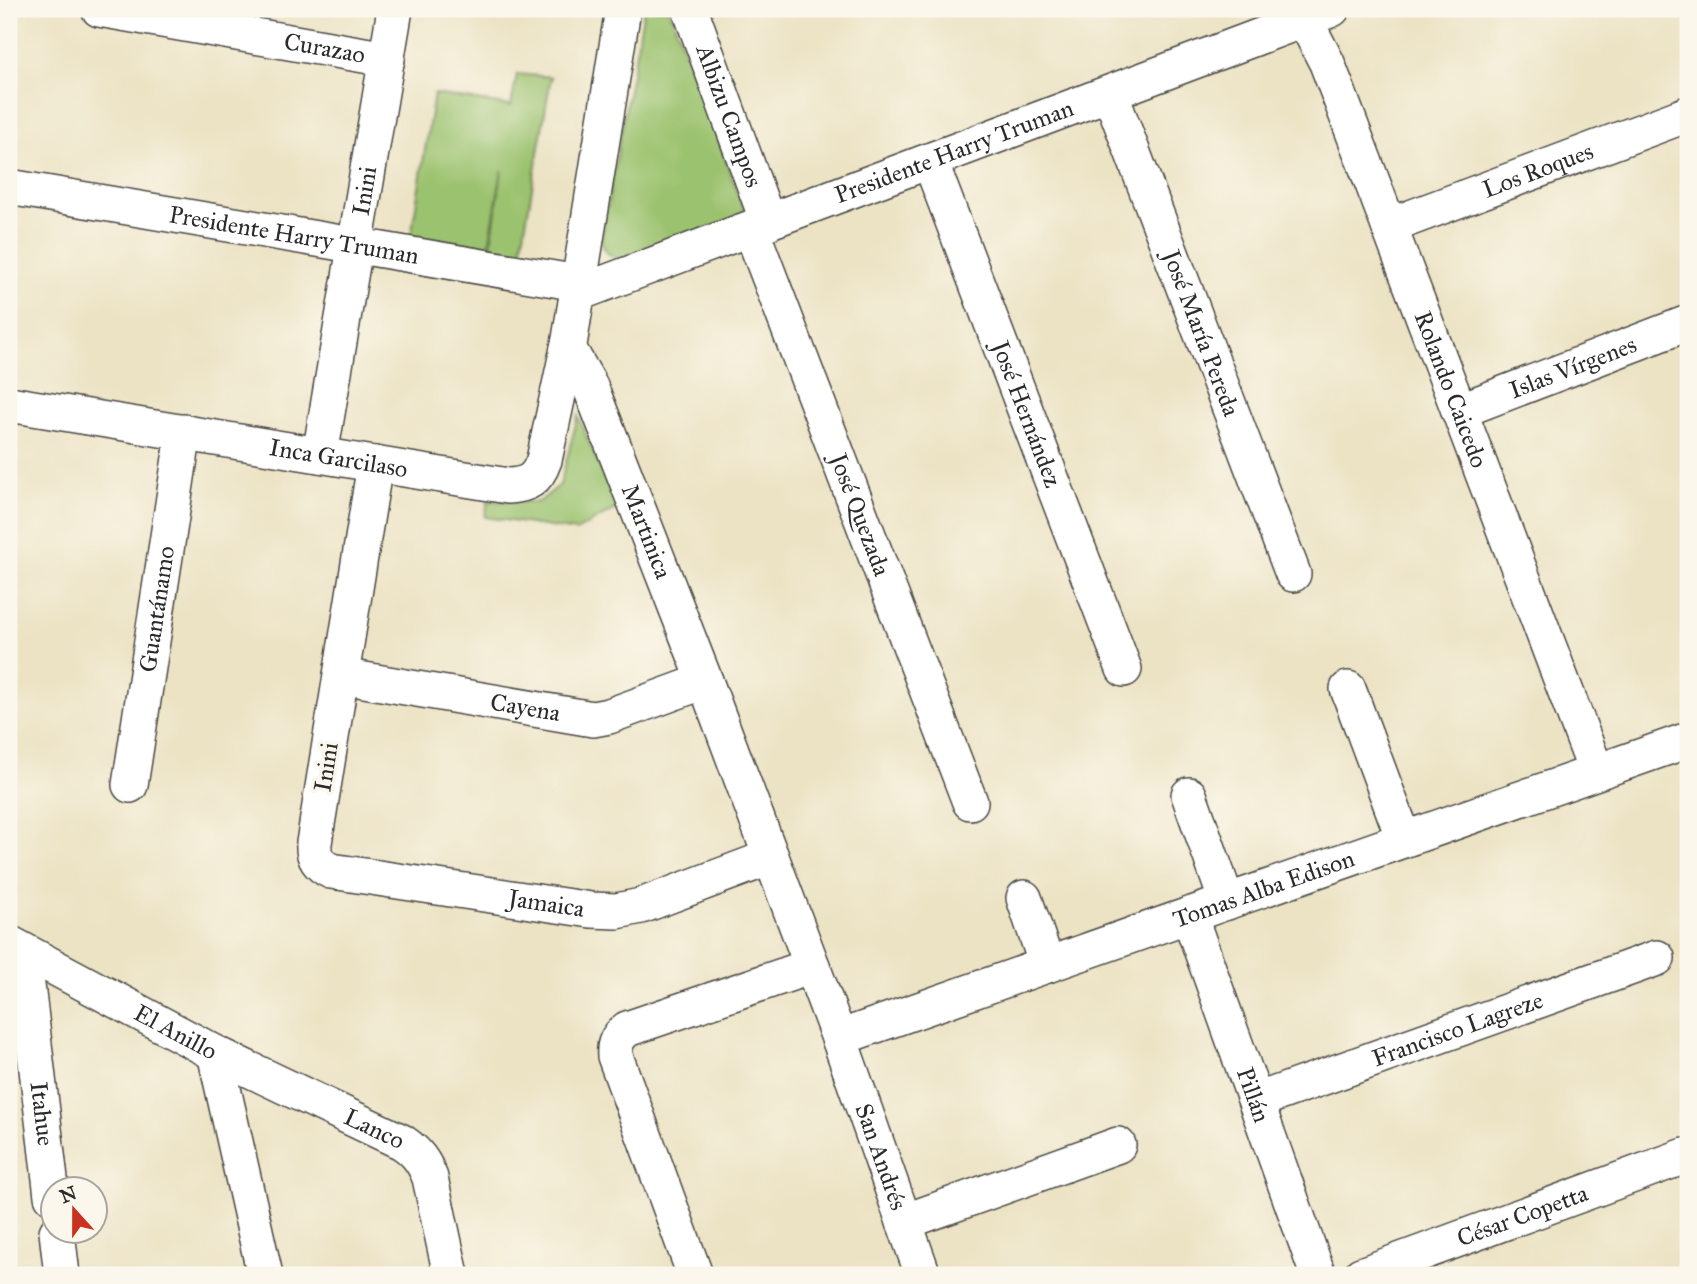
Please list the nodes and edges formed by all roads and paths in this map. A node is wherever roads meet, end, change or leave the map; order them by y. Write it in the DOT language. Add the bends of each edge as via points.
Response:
graph roads {
  1 [pos="99,9"];
  2 [pos="395,9"];
  3 [pos="623,9"];
  4 [pos="692,9"];
  5 [pos="1312,12"];
  6 [pos="387,59"];
  7 [pos="1111,93"];
  8 [pos="1688,114"];
  9 [pos="930,161"];
  10 [pos="9,187"];
  11 [pos="760,225"];
  12 [pos="1389,226"];
  13 [pos="355,246"];
  14 [pos="577,289"];
  15 [pos="1688,323"];
  16 [pos="568,348"];
  17 [pos="9,404"];
  18 [pos="1459,411"];
  19 [pos="184,432"];
  20 [pos="320,455"];
  21 [pos="375,464"];
  22 [pos="1293,574"];
  23 [pos="1125,669"];
  24 [pos="341,676"];
  25 [pos="705,681"];
  26 [pos="1348,689"];
  27 [pos="1688,740"];
  28 [pos="1596,771"];
  29 [pos="130,785"];
  30 [pos="1189,795"];
  31 [pos="970,802"];
  32 [pos="1404,839"];
  33 [pos="771,857"];
  34 [pos="317,862"];
  35 [pos="1024,898"];
  36 [pos="1227,902"];
  37 [pos="1189,915"];
  38 [pos="16,947"];
  39 [pos="1657,958"];
  40 [pos="1047,965"];
  41 [pos="812,966"];
  42 [pos="839,1038"];
  43 [pos="215,1053"];
  44 [pos="1256,1101"];
  45 [pos="1118,1145"];
  46 [pos="1685,1156"];
  47 [pos="49,1176"];
  48 [pos="904,1222"];
  49 [pos="59,1246"];
  50 [pos="62,1275"];
  51 [pos="265,1275"];
  52 [pos="451,1275"];
  53 [pos="695,1275"];
  54 [pos="923,1275"];
  55 [pos="1318,1275"];
  56 [pos="1361,1275"];
  1 -- 6 [label="street, Curazao"];
  2 -- 6 [label="street, Inini"];
  3 -- 14 [label="street"];
  4 -- 11 [label="street, Albizu Campos"];
  5 -- 7 [label="street, Presidente Harry Truman"];
  5 -- 12 [label="street, Rolando Caicedo"];
  6 -- 13 [label="street, Inini"];
  7 -- 9 [label="street, Presidente Harry Truman"];
  7 -- 22 [label="street, José María Pereda"];
  8 -- 12 [label="street, Los Roques"];
  9 -- 11 [label="street, Presidente Harry Truman"];
  9 -- 23 [label="street, José Hernández"];
  10 -- 13 [label="street, Presidente Harry Truman"];
  11 -- 14 [label="street, Presidente Harry Truman"];
  11 -- 31 [label="street, José Quezada"];
  12 -- 18 [label="street, Rolando Caicedo"];
  13 -- 14 [label="street, Presidente Harry Truman"];
  13 -- 20 [label="street, Inini"];
  14 -- 16 [label="street"];
  15 -- 18 [label="street, Islas Vírgenes"];
  16 -- 21 [label="street, Inca Garcilaso" via="544,460 532,480 508,486"];
  16 -- 25 [label="street, Martinica" via="590,386"];
  17 -- 19 [label="street, Inca Garcilaso"];
  18 -- 28 [label="street, Rolando Caicedo"];
  19 -- 20 [label="street, Inca Garcilaso"];
  19 -- 29 [label="street, Guantánamo"];
  20 -- 21 [label="street, Inca Garcilaso"];
  21 -- 24 [label="street, Inini"];
  24 -- 25 [label="street, Cayena" via="593,719"];
  24 -- 34 [label="street, Inini" via="314,843"];
  25 -- 33 [label="street, Martinica"];
  26 -- 32 [label="street"];
  27 -- 28 [label="street, Tomas Alba Edison"];
  28 -- 32 [label="street, Tomas Alba Edison"];
  30 -- 36 [label="street"];
  32 -- 36 [label="street, Tomas Alba Edison"];
  33 -- 34 [label="street, Jamaica" via="640,906 604,912 331,871"];
  33 -- 41 [label="street, Martinica"];
  35 -- 40 [label="street"];
  36 -- 37 [label="street, Tomas Alba Edison"];
  37 -- 40 [label="street, Tomas Alba Edison"];
  37 -- 44 [label="street, Pillán"];
  38 -- 43 [label="street, El Anillo"];
  38 -- 47 [label="street, Itahue"];
  39 -- 44 [label="street, Francisco Lagreze"];
  40 -- 42 [label="street, Tomas Alba Edison"];
  41 -- 42 [label="street, Martinica"];
  41 -- 53 [label="street" via="627,1029 615,1041 615,1056"];
  42 -- 48 [label="street, San Andrés"];
  43 -- 51 [label="street, El Anillo"];
  43 -- 52 [label="street, Lanco" via="411,1148 430,1178"];
  44 -- 55 [label="street, Pillán"];
  45 -- 48 [label="street"];
  46 -- 56 [label="street, César Copetta"];
  48 -- 54 [label="street, San Andrés"];
  49 -- 50 [label="street"];
}
